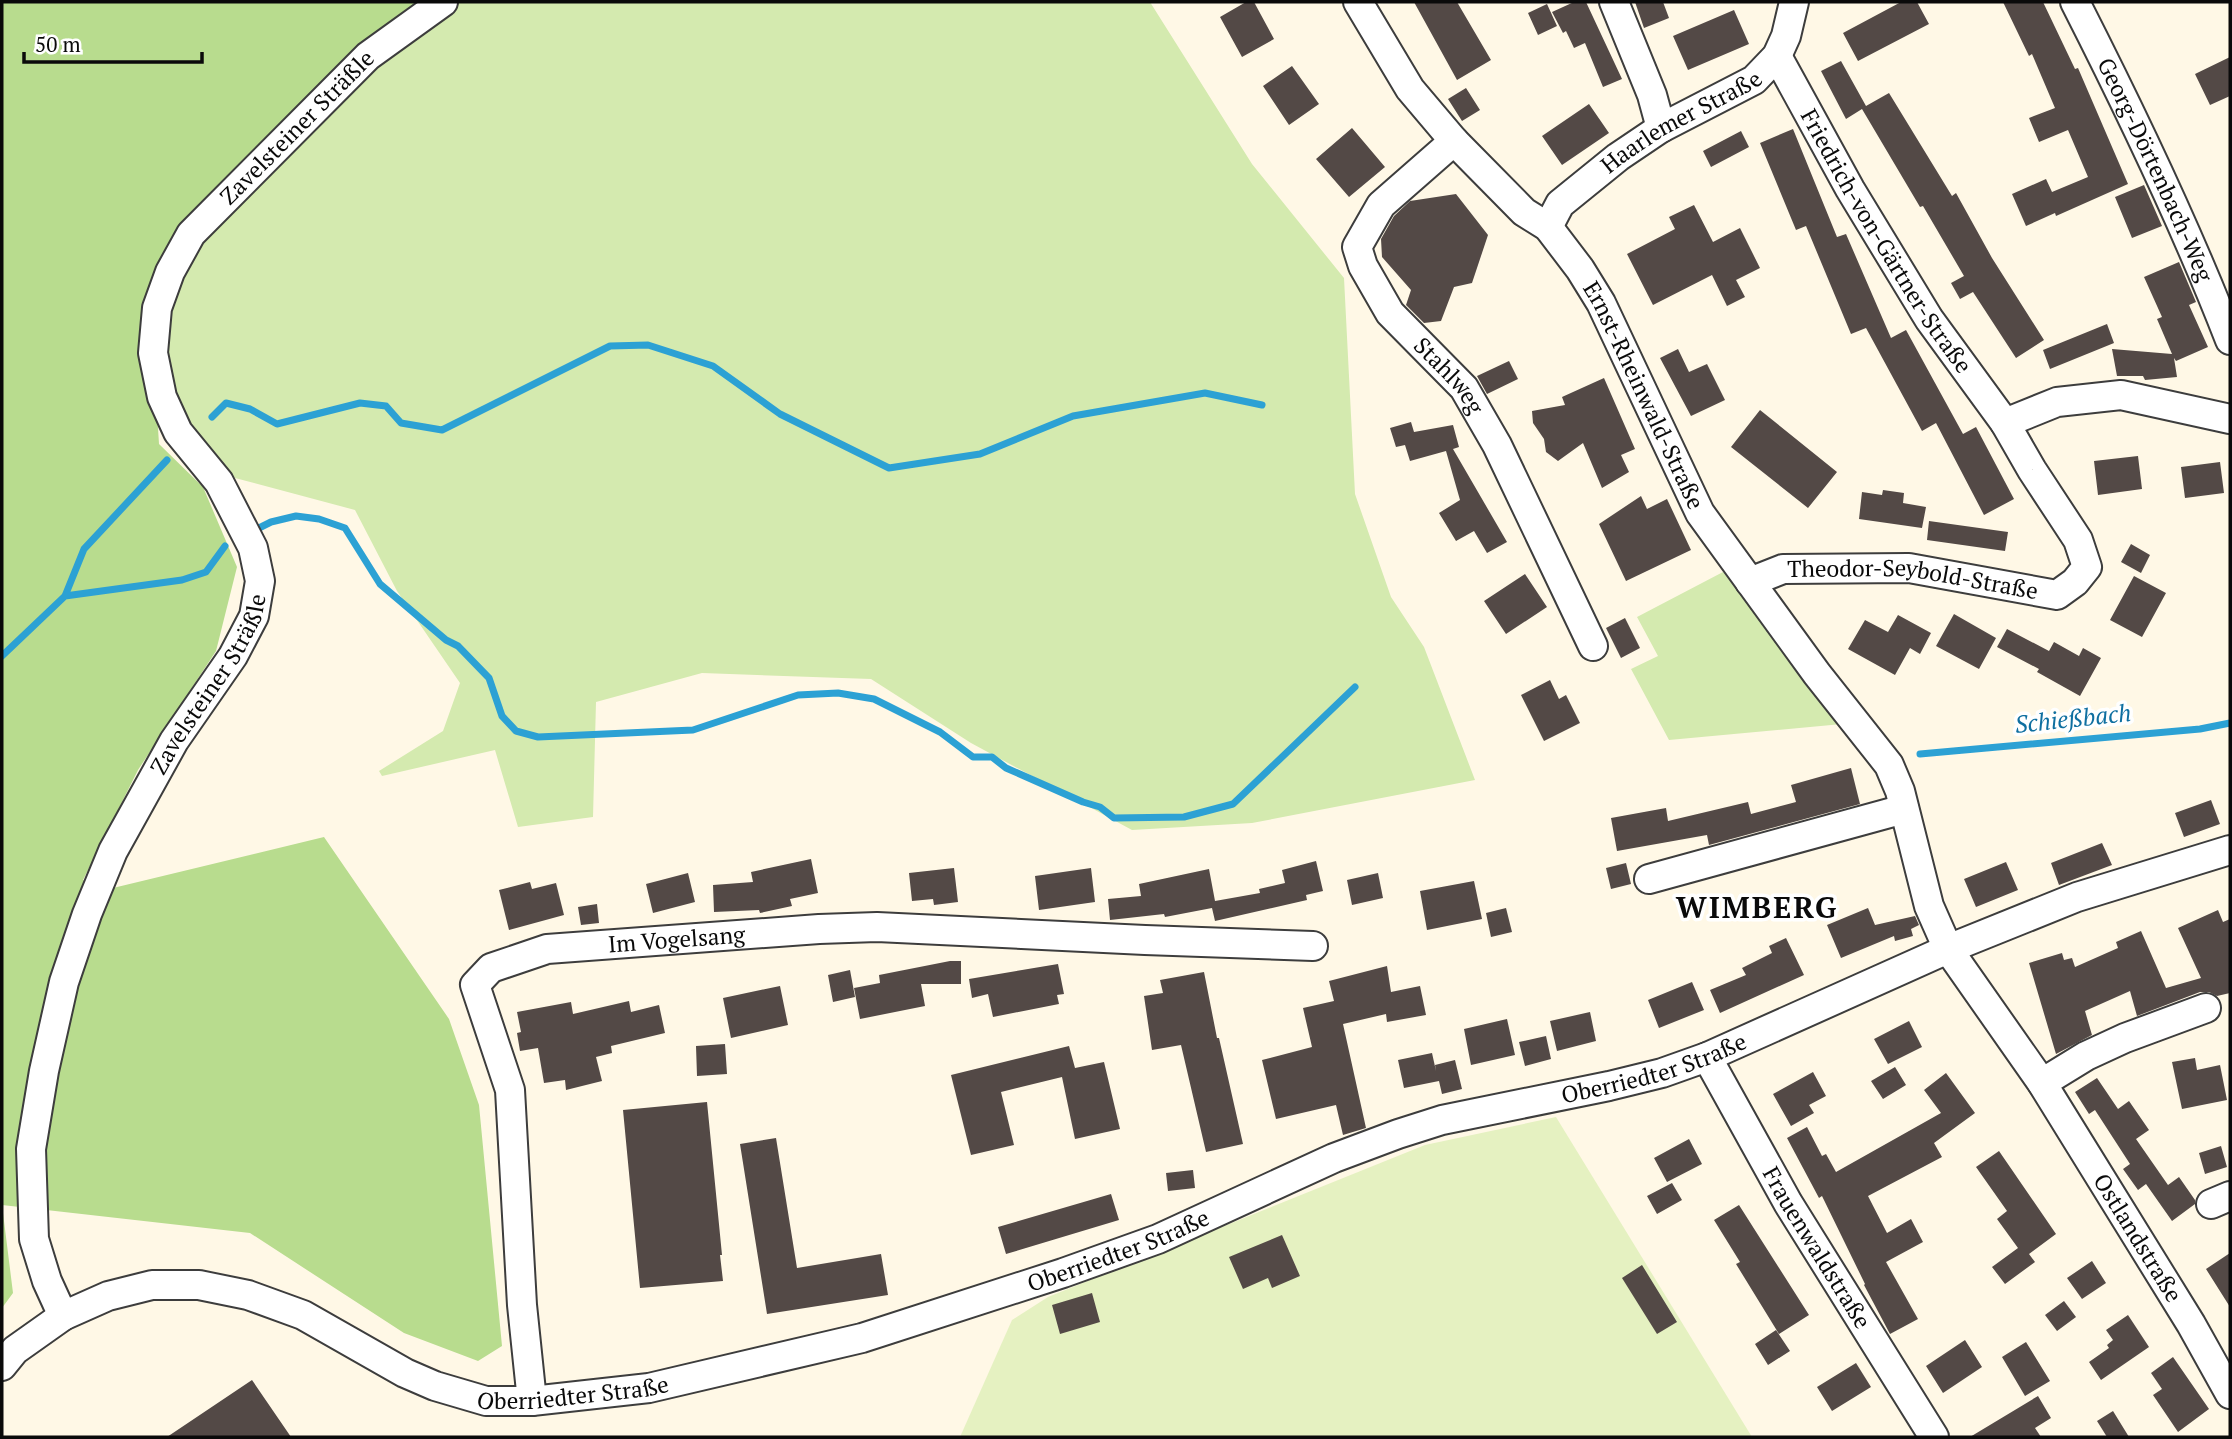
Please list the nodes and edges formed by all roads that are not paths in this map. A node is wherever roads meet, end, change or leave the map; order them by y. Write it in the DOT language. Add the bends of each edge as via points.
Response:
graph roads {
  1 [pos="443,2"];
  2 [pos="1358,2"];
  3 [pos="1614,2"];
  4 [pos="1794,2"];
  5 [pos="2075,2"];
  6 [pos="1777,56"];
  7 [pos="1661,128"];
  8 [pos="1454,141"];
  9 [pos="1548,227"];
  10 [pos="2230,340"];
  11 [pos="2230,419"];
  12 [pos="2005,423"];
  13 [pos="1750,582"];
  14 [pos="1593,646"];
  15 [pos="1904,809"];
  16 [pos="2230,850"];
  17 [pos="1649,878"];
  18 [pos="1313,946"];
  19 [pos="1948,949"];
  20 [pos="2206,1008"];
  21 [pos="1707,1057"];
  22 [pos="2042,1083"];
  23 [pos="63,1316"];
  24 [pos="2,1366"];
  25 [pos="2230,1394"];
  26 [pos="532,1401"];
  27 [pos="1934,1437"];
  1 -- 23 [label="street, Zavelsteiner Sträßle" via="368,56 191,233 157,308 153,352 162,397 178,432 219,482 253,548 260,581 254,616 233,656 174,741 113,851 64,982 31,1149 34,1239"];
  2 -- 8 [label="street, Ernst-Rheinwald-Straße" via="1409,89"];
  3 -- 7 [label="street"];
  4 -- 6 [label="street, Haarlemer Straße"];
  5 -- 10 [label="street, Georg-Dörtenbach-Weg" via="2175,208"];
  6 -- 7 [label="street, Haarlemer Straße" via="1754,80"];
  6 -- 12 [label="street, Friedrich-von-Gärtner-Straße" via="1929,320"];
  7 -- 9 [label="street, Haarlemer Straße" via="1560,204"];
  8 -- 9 [label="street, Ernst-Rheinwald-Straße" via="1524,212"];
  8 -- 14 [label="street, Stahlweg" via="1381,205 1357,247 1390,313 1464,388 1497,445"];
  9 -- 13 [label="street, Ernst-Rheinwald-Straße" via="1601,303 1700,513"];
  11 -- 12 [label="street" via="2121,395 2057,402"];
  12 -- 13 [label="street, Theodor-Seybold-Straße" via="2078,540 2087,566 2057,595 1909,568 1783,569"];
  13 -- 15 [label="street, Ernst-Rheinwald-Straße" via="1889,765"];
  15 -- 17 [label="street"];
  15 -- 19 [label="street, Ernst-Rheinwald-Straße" via="1929,906"];
  16 -- 19 [label="street, Oberriedter Straße" via="2077,897"];
  18 -- 26 [label="street, Im Vogelsang" via="877,927 547,949 491,968 475,985 510,1090"];
  19 -- 21 [label="street, Oberriedter Straße"];
  19 -- 22 [label="street, Ostlandstraße"];
  20 -- 22 [label="street" via="2125,1038"];
  21 -- 26 [label="street, Oberriedter Straße" via="1636,1080 1398,1134 1158,1239 862,1338 649,1388"];
  21 -- 27 [label="street, Frauenwaldstraße" via="1788,1203"];
  22 -- 25 [label="street, Ostlandstraße"];
  23 -- 24 [label="street, Oberriedter Straße" via="15,1350"];
  23 -- 26 [label="street, Oberriedter Straße" via="108,1296 152,1285 199,1285 248,1295 303,1315 435,1387 486,1401"];
}
